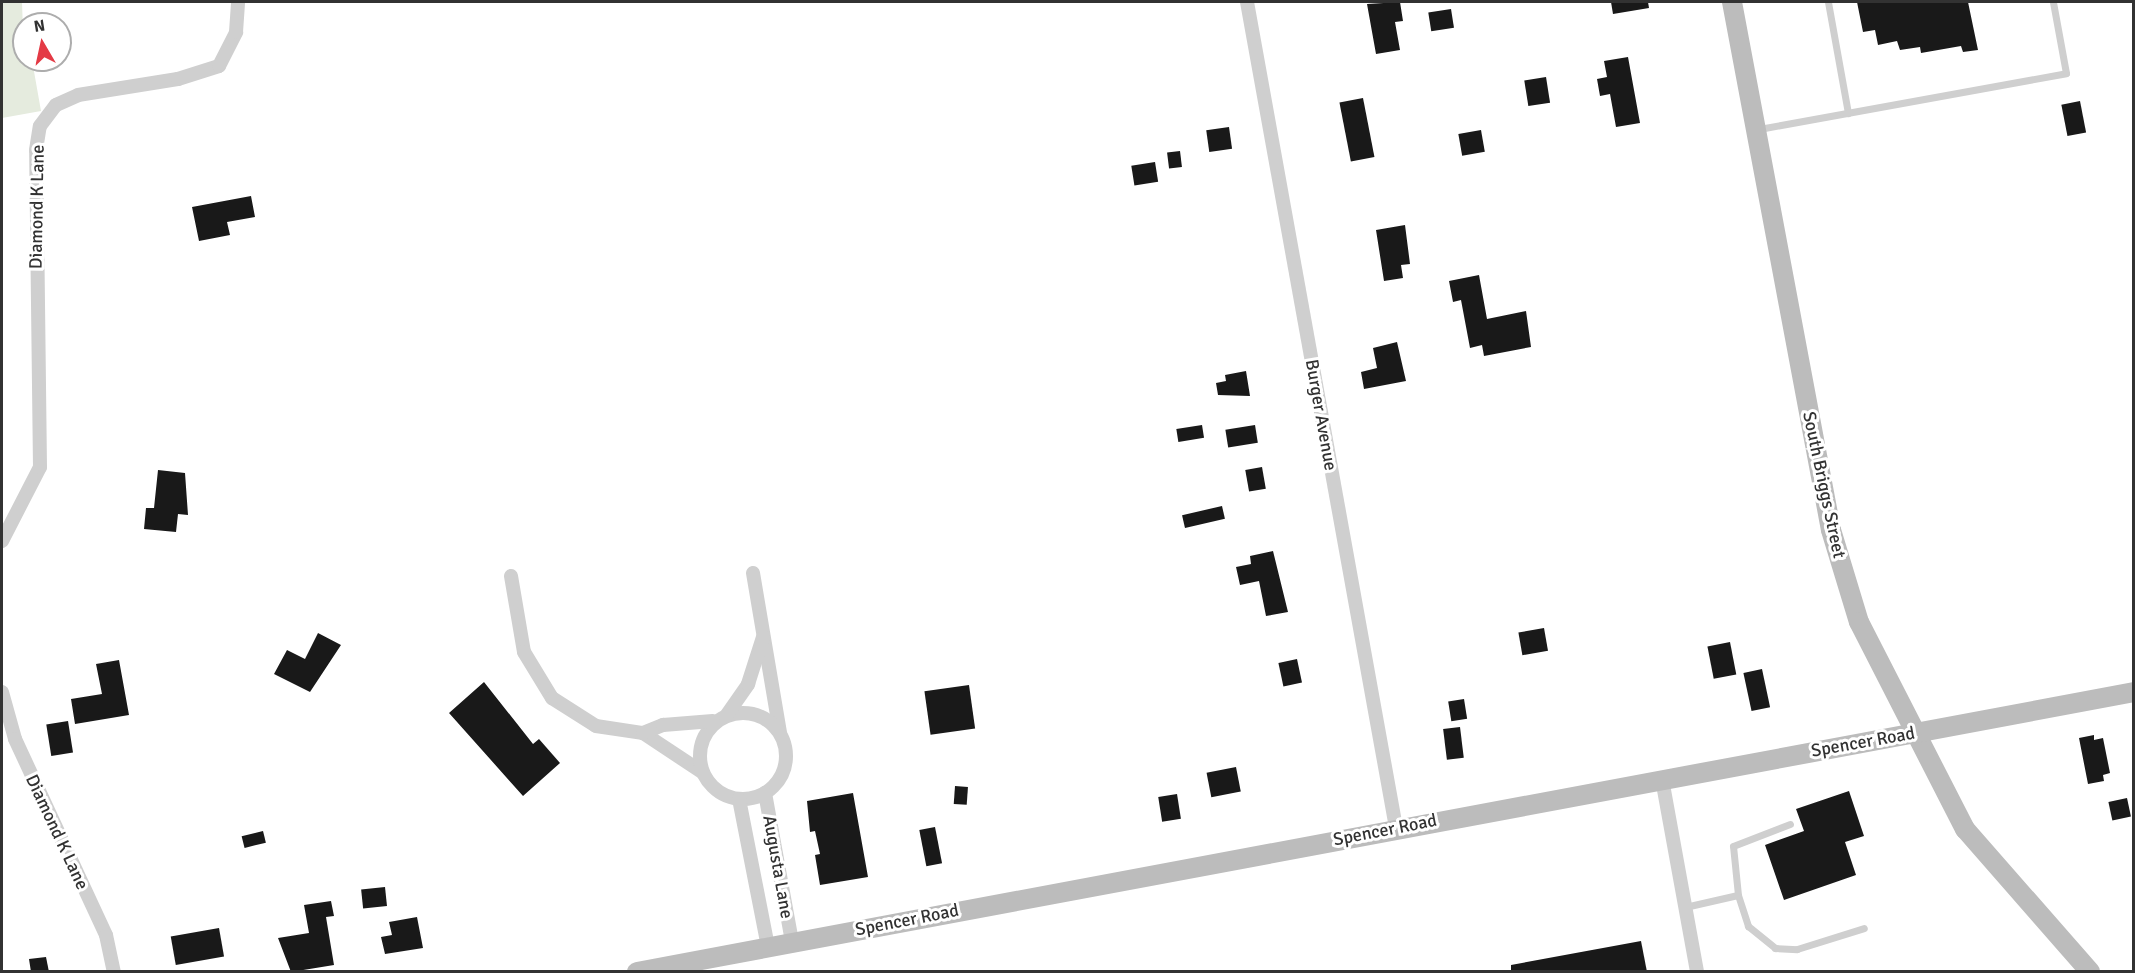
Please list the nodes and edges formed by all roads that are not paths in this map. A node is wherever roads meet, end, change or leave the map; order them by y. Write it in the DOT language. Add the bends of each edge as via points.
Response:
graph roads {
  1 [pos="238,2"];
  2 [pos="1247,2"];
  3 [pos="1732,2"];
  4 [pos="1828,2"];
  5 [pos="2053,2"];
  6 [pos="1848,113"];
  7 [pos="1756,130"];
  8 [pos="2,541"];
  9 [pos="753,573"];
  10 [pos="511,576"];
  11 [pos="763,634"];
  12 [pos="2,692"];
  13 [pos="2133,692"];
  14 [pos="719,718"];
  15 [pos="780,732"];
  16 [pos="643,733"];
  17 [pos="1912,733"];
  18 [pos="702,772"];
  19 [pos="1662,779"];
  20 [pos="765,793"];
  21 [pos="739,798"];
  22 [pos="1790,824"];
  23 [pos="1396,828"];
  24 [pos="1738,895"];
  25 [pos="1686,907"];
  26 [pos="1864,928"];
  27 [pos="792,942"];
  28 [pos="768,947"];
  29 [pos="114,972"];
  30 [pos="637,972"];
  31 [pos="1697,972"];
  32 [pos="2090,972"];
  1 -- 8 [label="street, Diamond K Lane" via="236,32 219,66 178,80 78,95 56,105 40,126 40,467"];
  2 -- 23 [label="street, Burger Avenue"];
  3 -- 7 [label="street, South Briggs Street"];
  4 -- 6 [label="lane"];
  5 -- 6 [label="lane" via="2067,73"];
  6 -- 7 [label="lane"];
  7 -- 17 [label="street, South Briggs Street" via="1831,530 1859,622"];
  9 -- 11 [label="street"];
  10 -- 16 [label="street" via="524,652 552,698 596,726"];
  11 -- 14 [label="street" via="748,684"];
  11 -- 15 [label="street"];
  12 -- 29 [label="street, Diamond K Lane" via="15,739 106,935"];
  13 -- 17 [label="street, Spencer Road"];
  14 -- 15 [label="street" via="756,714"];
  14 -- 16 [label="street" via="663,725"];
  14 -- 18 [label="street" via="700,745"];
  15 -- 20 [label="street" via="786,761 782,775"];
  16 -- 18 [label="street"];
  17 -- 19 [label="street, Spencer Road"];
  17 -- 32 [label="street, South Briggs Street" via="1965,829 2028,908"];
  18 -- 21 [label="street" via="720,793"];
  19 -- 23 [label="street, Spencer Road"];
  19 -- 25 [label="street"];
  20 -- 21 [label="street"];
  20 -- 27 [label="street, Augusta Lane"];
  21 -- 28 [label="street, Augusta Lane"];
  22 -- 24 [label="lane" via="1733,846"];
  23 -- 27 [label="street, Spencer Road"];
  24 -- 25 [label="lane"];
  24 -- 26 [label="lane" via="1748,926 1775,948 1797,949"];
  25 -- 31 [label="street"];
  27 -- 28 [label="street, Spencer Road"];
  28 -- 30 [label="street, Spencer Road"];
}
